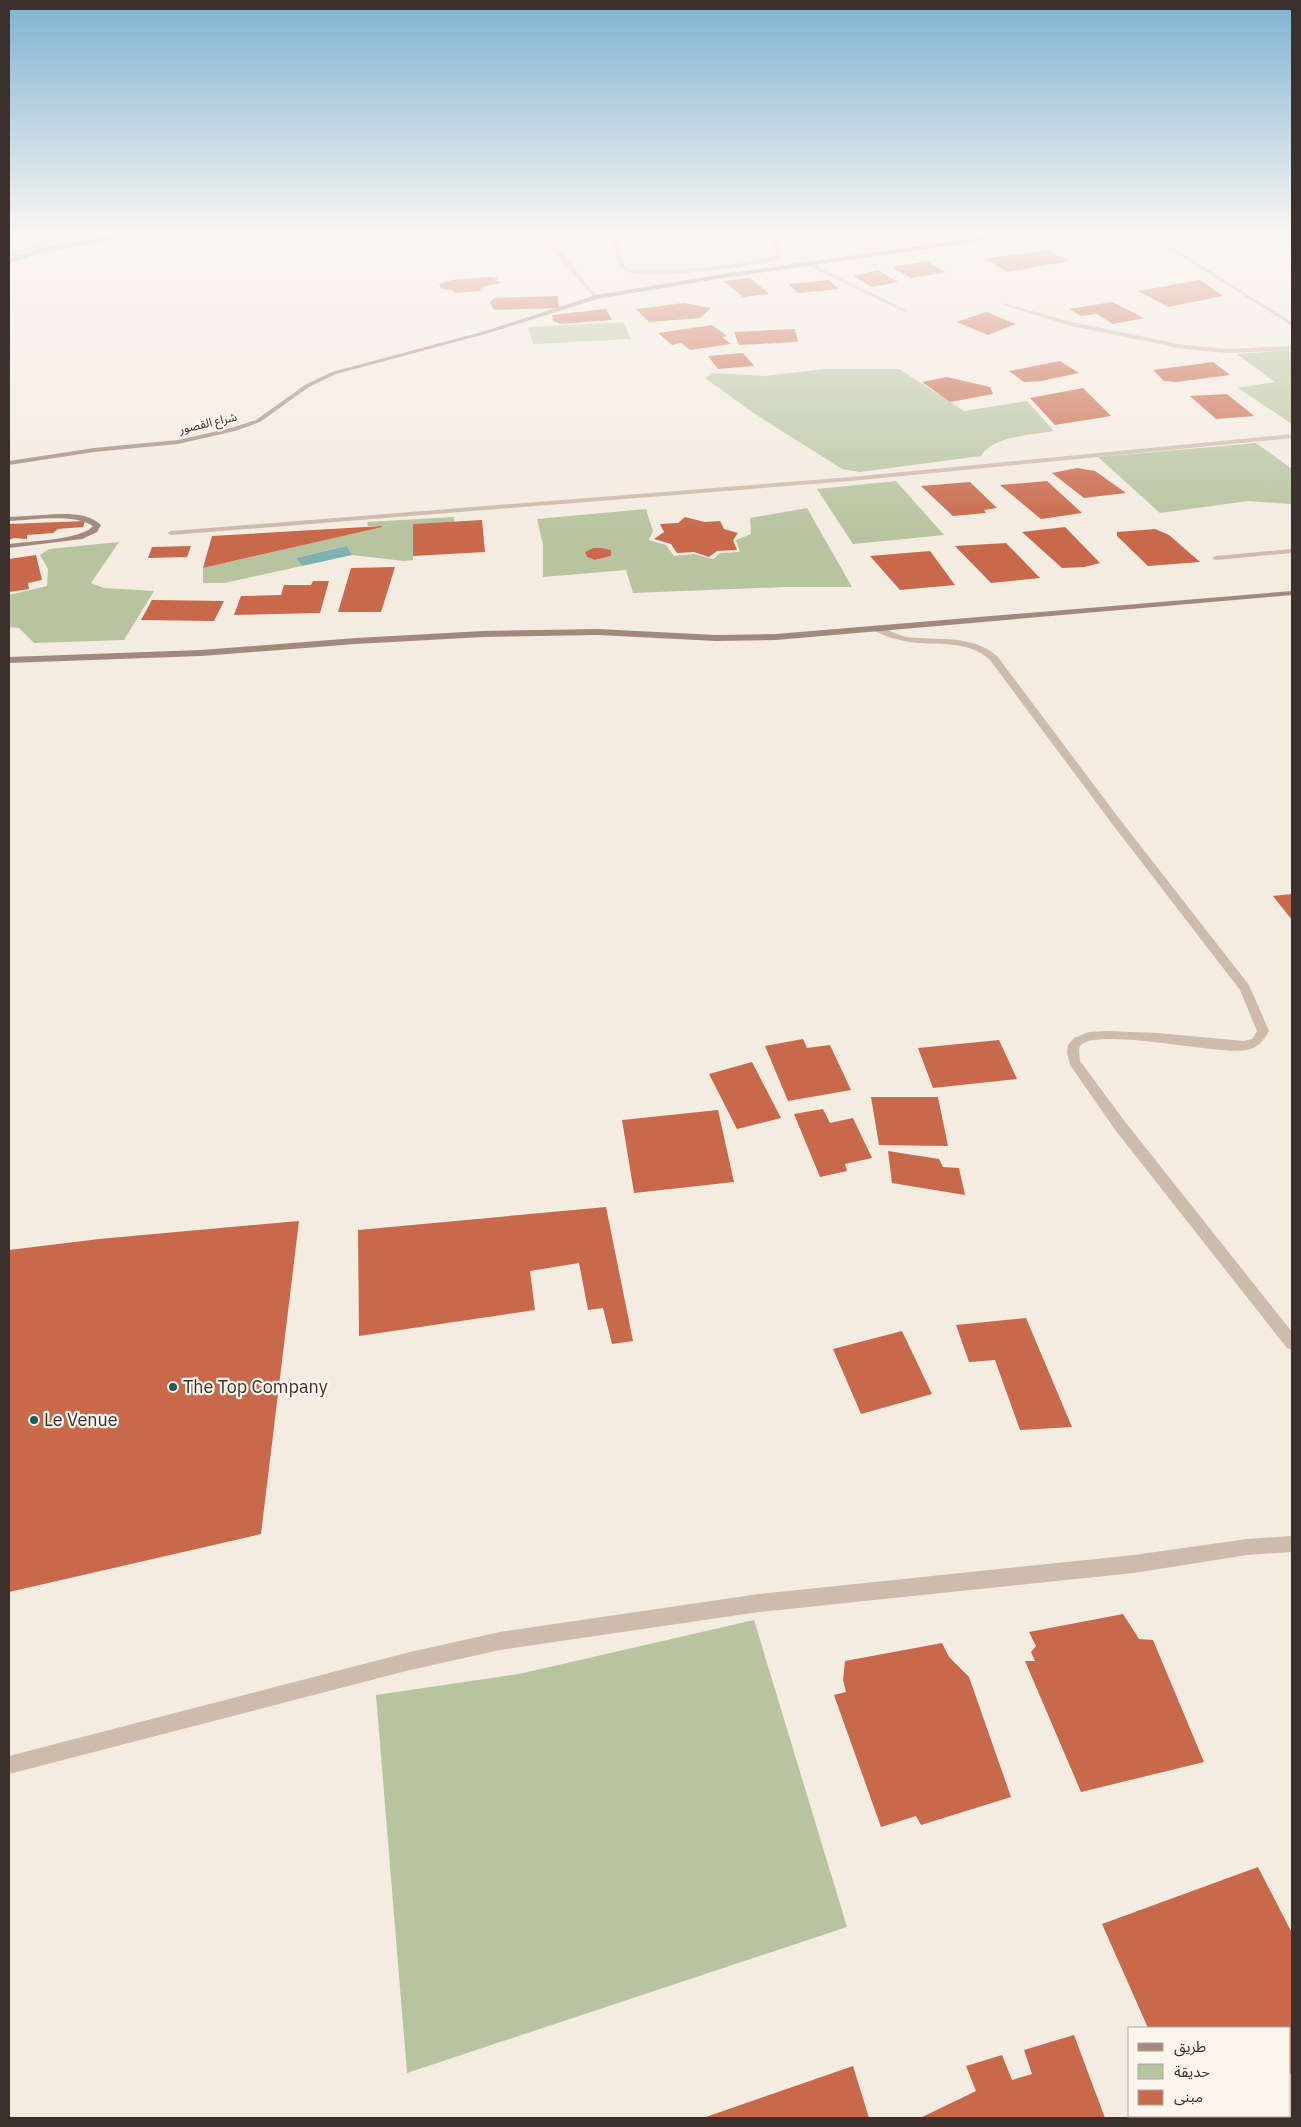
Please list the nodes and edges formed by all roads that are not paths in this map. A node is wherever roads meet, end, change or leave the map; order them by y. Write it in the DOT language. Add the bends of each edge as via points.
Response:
graph roads {
  1 [pos="489,331"];
  2 [pos="1107,331"];
  3 [pos="1292,348"];
  4 [pos="1292,436"];
  5 [pos="9,463"];
  6 [pos="9,519"];
  7 [pos="170,533"];
  8 [pos="9,546"];
  9 [pos="1292,551"];
  10 [pos="1216,558"];
  11 [pos="1292,593"];
  12 [pos="878,629"];
  13 [pos="9,660"];
  14 [pos="1292,1343"];
  15 [pos="1292,1544"];
  16 [pos="9,1765"];
  1 -- 5 [label="street, شراع القصور" via="334,373 307,386 258,421 233,430 178,442"];
  2 -- 3 [label="street" via="1184,347 1228,351"];
  4 -- 7 [label="street" via="851,480"];
  6 -- 8 [label="street" via="78,518 94,521 97,525 79,537"];
  9 -- 10 [label="street"];
  11 -- 12 [label="street"];
  12 -- 13 [label="street" via="716,638 598,632 483,634 158,655"];
  12 -- 14 [label="street" via="906,640 970,644 990,654 1245,988 1263,1031 1256,1042 1245,1046 1110,1034 1086,1036 1072,1049 1074,1062 1121,1127"];
  15 -- 16 [label="street" via="759,1603 500,1641 406,1662"];
}
